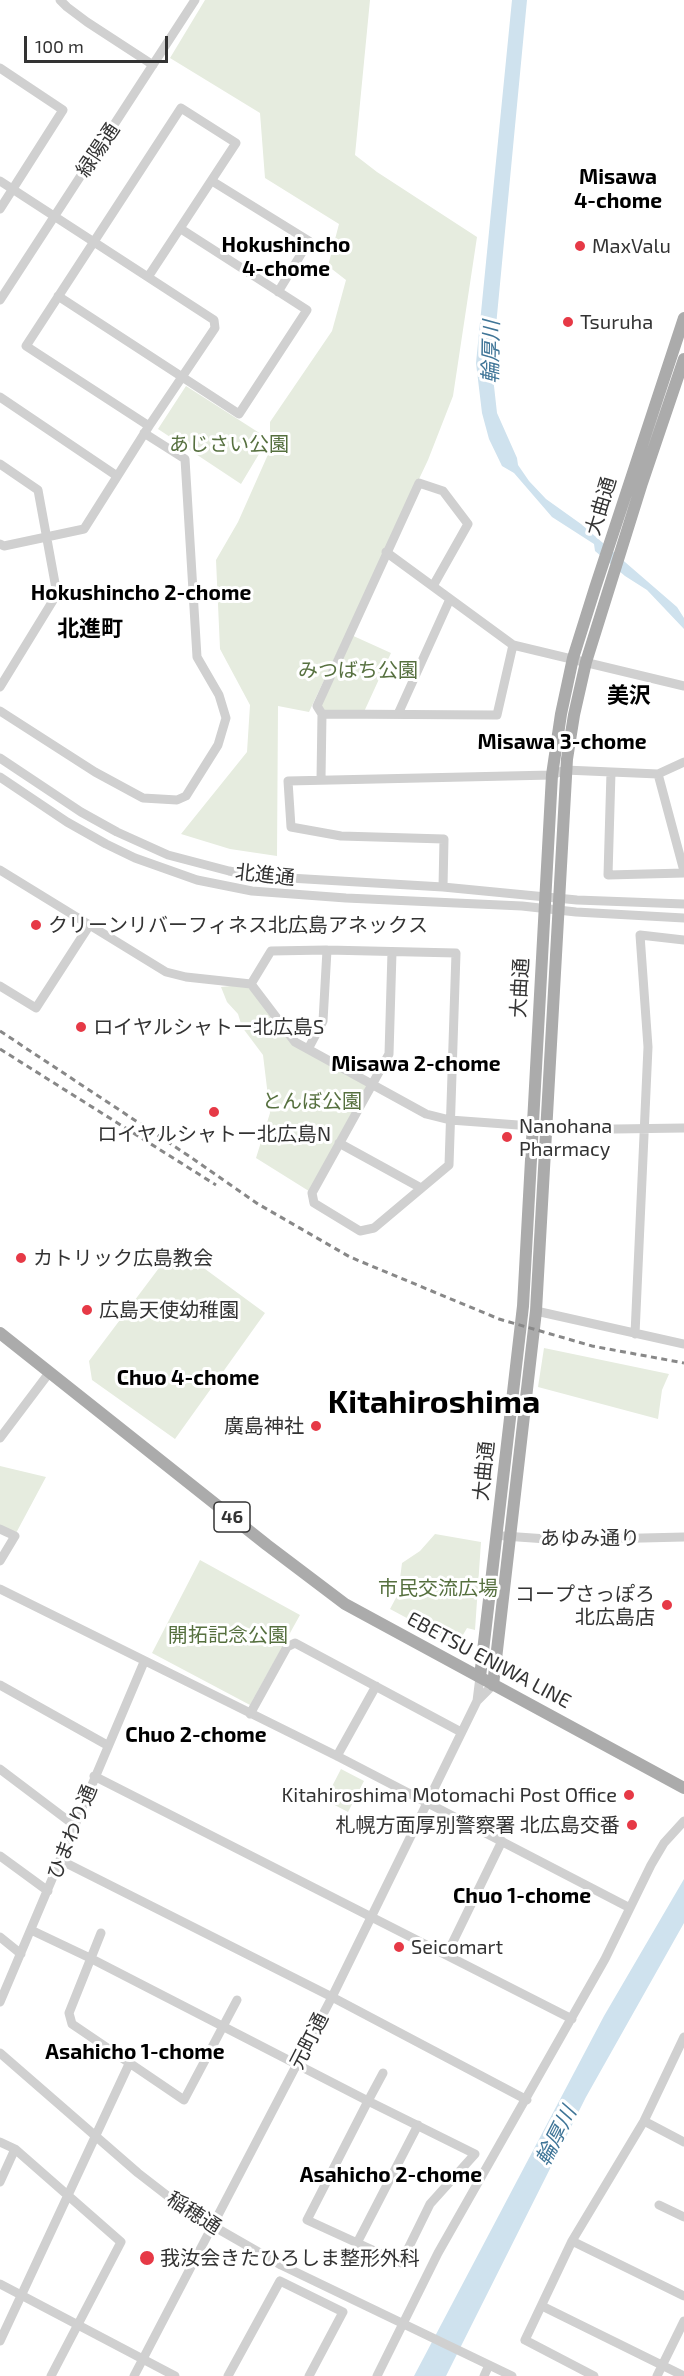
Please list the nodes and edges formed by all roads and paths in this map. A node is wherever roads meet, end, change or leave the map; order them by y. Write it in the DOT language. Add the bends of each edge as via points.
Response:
graph roads {
  1 [pos="60,0"];
  2 [pos="195,0"];
  3 [pos="153,65"];
  4 [pos="0,68"];
  5 [pos="0,181"];
  6 [pos="212,181"];
  7 [pos="12,189"];
  8 [pos="0,209"];
  9 [pos="53,217"];
  10 [pos="180,229"];
  11 [pos="92,242"];
  12 [pos="148,277"];
  13 [pos="278,292"];
  14 [pos="57,296"];
  15 [pos="0,300"];
  16 [pos="684,318"];
  17 [pos="684,359"];
  18 [pos="183,376"];
  19 [pos="0,397"];
  20 [pos="147,430"];
  21 [pos="0,464"];
  22 [pos="117,476"];
  23 [pos="621,530"];
  24 [pos="47,536"];
  25 [pos="0,544"];
  26 [pos="386,552"];
  27 [pos="433,586"];
  28 [pos="450,599"];
  29 [pos="513,645"];
  30 [pos="573,658"];
  31 [pos="586,662"];
  32 [pos="684,686"];
  33 [pos="0,687"];
  34 [pos="0,711"];
  35 [pos="322,714"];
  36 [pos="398,714"];
  37 [pos="0,758"];
  38 [pos="684,762"];
  39 [pos="565,770"];
  40 [pos="611,772"];
  41 [pos="658,774"];
  42 [pos="552,775"];
  43 [pos="0,777"];
  44 [pos="321,779"];
  45 [pos="0,870"];
  46 [pos="684,872"];
  47 [pos="443,887"];
  48 [pos="544,903"];
  49 [pos="558,904"];
  50 [pos="684,904"];
  51 [pos="684,918"];
  52 [pos="89,926"];
  53 [pos="684,940"];
  54 [pos="327,950"];
  55 [pos="392,952"];
  56 [pos="251,984"];
  57 [pos="0,986"];
  58 [pos="308,1049"];
  59 [pos="372,1083"];
  60 [pos="450,1120"];
  61 [pos="532,1126"];
  62 [pos="684,1128"];
  63 [pos="646,1129"];
  64 [pos="546,1130"];
  65 [pos="339,1143"];
  66 [pos="421,1188"];
  67 [pos="536,1311"];
  68 [pos="634,1334"];
  69 [pos="1,1335"];
  70 [pos="684,1344"];
  71 [pos="48,1373"];
  72 [pos="0,1438"];
  73 [pos="0,1529"];
  74 [pos="510,1536"];
  75 [pos="496,1537"];
  76 [pos="684,1537"];
  77 [pos="0,1561"];
  78 [pos="0,1589"];
  79 [pos="144,1662"];
  80 [pos="480,1677"];
  81 [pos="493,1684"];
  82 [pos="0,1685"];
  83 [pos="376,1686"];
  84 [pos="477,1701"];
  85 [pos="250,1714"];
  86 [pos="461,1732"];
  87 [pos="107,1745"];
  88 [pos="337,1756"];
  89 [pos="0,1769"];
  90 [pos="94,1776"];
  91 [pos="684,1788"];
  92 [pos="426,1803"];
  93 [pos="684,1821"];
  94 [pos="74,1825"];
  95 [pos="502,1841"];
  96 [pos="0,1856"];
  97 [pos="60,1860"];
  98 [pos="48,1891"];
  99 [pos="630,1908"];
  100 [pos="371,1916"];
  101 [pos="31,1930"];
  102 [pos="101,1933"];
  103 [pos="0,1937"];
  104 [pos="21,1954"];
  105 [pos="447,1954"];
  106 [pos="90,1958"];
  107 [pos="332,1997"];
  108 [pos="237,2000"];
  109 [pos="0,2002"];
  110 [pos="572,2019"];
  111 [pos="222,2026"];
  112 [pos="684,2037"];
  113 [pos="0,2053"];
  114 [pos="130,2062"];
  115 [pos="297,2065"];
  116 [pos="383,2073"];
  117 [pos="527,2100"];
  118 [pos="368,2101"];
  119 [pos="644,2121"];
  120 [pos="418,2125"];
  121 [pos="94,2135"];
  122 [pos="0,2142"];
  123 [pos="684,2142"];
  124 [pos="15,2149"];
  125 [pos="0,2182"];
  126 [pos="68,2195"];
  127 [pos="659,2205"];
  128 [pos="684,2217"];
  129 [pos="213,2226"];
  130 [pos="572,2241"];
  131 [pos="357,2243"];
  132 [pos="0,2284"];
  133 [pos="22,2296"];
  134 [pos="684,2296"];
  135 [pos="542,2306"];
  136 [pos="684,2321"];
  137 [pos="403,2323"];
  138 [pos="77,2325"];
  139 [pos="0,2341"];
  140 [pos="143,2359"];
  141 [pos="487,2364"];
  142 [pos="663,2365"];
  143 [pos="51,2376"];
  144 [pos="134,2376"];
  145 [pos="176,2376"];
  146 [pos="228,2376"];
  147 [pos="309,2376"];
  148 [pos="377,2376"];
  149 [pos="484,2376"];
  150 [pos="512,2376"];
  151 [pos="594,2376"];
  152 [pos="657,2376"];
  153 [pos="684,2376"];
  1 -- 3 [label="street"];
  2 -- 3 [label="street, 緑陽通"];
  3 -- 9 [label="street, 緑陽通"];
  4 -- 7 [label="street" via="63,110"];
  5 -- 7 [label="street"];
  6 -- 10 [label="street"];
  6 -- 11 [label="street" via="236,143 182,108"];
  6 -- 13 [label="street" via="309,241"];
  7 -- 8 [label="street"];
  7 -- 9 [label="street"];
  9 -- 11 [label="street"];
  9 -- 15 [label="street, 緑陽通"];
  10 -- 12 [label="street"];
  10 -- 13 [label="street"];
  11 -- 12 [label="street"];
  11 -- 14 [label="street"];
  12 -- 18 [label="street" via="214,320 215,328"];
  13 -- 18 [label="street" via="307,310 239,414"];
  14 -- 18 [label="street"];
  14 -- 20 [label="street" via="26,346"];
  16 -- 23 [label="main road, 大曲通"];
  17 -- 23 [label="main road, 大曲通"];
  18 -- 20 [label="street"];
  19 -- 22 [label="street"];
  20 -- 22 [label="street"];
  20 -- 34 [label="street" via="185,459 197,657 219,695 226,718 218,746 186,796 177,800 143,798"];
  21 -- 24 [label="street" via="38,490"];
  22 -- 24 [label="street" via="84,529"];
  23 -- 30 [label="main road, 大曲通" via="594,588"];
  23 -- 31 [label="main road, 大曲通" via="607,595"];
  24 -- 25 [label="street"];
  24 -- 33 [label="street" via="57,594"];
  26 -- 27 [label="street"];
  26 -- 27 [label="street" via="419,483 443,491 468,524"];
  26 -- 35 [label="street" via="317,706"];
  27 -- 28 [label="street"];
  28 -- 29 [label="street"];
  28 -- 36 [label="street"];
  29 -- 30 [label="street"];
  29 -- 36 [label="street" via="497,715"];
  30 -- 31 [label="street"];
  30 -- 42 [label="main road, 大曲通"];
  31 -- 32 [label="street"];
  31 -- 39 [label="main road, 大曲通"];
  35 -- 36 [label="street"];
  35 -- 44 [label="street"];
  37 -- 47 [label="street, 北進通" via="117,832 192,862 255,876"];
  38 -- 41 [label="street"];
  39 -- 40 [label="street"];
  39 -- 42 [label="street"];
  39 -- 49 [label="main road, 大曲通"];
  40 -- 41 [label="street"];
  40 -- 46 [label="street" via="608,875"];
  41 -- 46 [label="street"];
  42 -- 44 [label="street"];
  42 -- 48 [label="main road, 大曲通"];
  43 -- 48 [label="street, 北進通" via="106,844 197,880 252,891 346,898 522,906"];
  44 -- 47 [label="street" via="288,781 291,827 341,836 444,839"];
  45 -- 52 [label="street"];
  47 -- 48 [label="street, 北進通"];
  48 -- 49 [label="street"];
  48 -- 61 [label="main road, 大曲通"];
  49 -- 50 [label="street"];
  49 -- 51 [label="street"];
  49 -- 64 [label="main road, 大曲通"];
  52 -- 56 [label="street" via="166,972"];
  52 -- 57 [label="street" via="36,1008"];
  53 -- 63 [label="street" via="640,935 648,1047"];
  54 -- 55 [label="street"];
  54 -- 56 [label="street" via="271,951"];
  54 -- 58 [label="street" via="323,1021"];
  55 -- 59 [label="street" via="389,1054"];
  55 -- 60 [label="street" via="456,953"];
  56 -- 58 [label="street" via="295,1042"];
  58 -- 59 [label="street"];
  59 -- 60 [label="street" via="426,1114"];
  59 -- 65 [label="street"];
  60 -- 61 [label="street"];
  60 -- 66 [label="street" via="449,1165"];
  61 -- 64 [label="street"];
  61 -- 75 [label="main road, 大曲通" via="523,1306"];
  62 -- 63 [label="street"];
  63 -- 64 [label="street"];
  63 -- 68 [label="street"];
  64 -- 67 [label="main road, 大曲通"];
  65 -- 66 [label="street"];
  65 -- 66 [label="street" via="312,1193 314,1203 360,1231 374,1228"];
  67 -- 68 [label="street"];
  67 -- 74 [label="main road, 大曲通"];
  68 -- 70 [label="street"];
  69 -- 71 [label="main road, EBETSU ENIWA LINE / 46"];
  71 -- 72 [label="street"];
  71 -- 80 [label="main road, EBETSU ENIWA LINE / 46" via="345,1604"];
  73 -- 77 [label="street" via="15,1536"];
  74 -- 75 [label="street, あゆみ通り"];
  74 -- 76 [label="street, あゆみ通り" via="561,1540"];
  74 -- 81 [label="main road, 大曲通"];
  75 -- 80 [label="main road, 大曲通"];
  78 -- 79 [label="street"];
  79 -- 85 [label="street"];
  79 -- 87 [label="street, ひまわり通"];
  80 -- 81 [label="main road, EBETSU ENIWA LINE / 46"];
  80 -- 84 [label="street"];
  81 -- 84 [label="street"];
  81 -- 91 [label="main road, EBETSU ENIWA LINE / 46"];
  82 -- 87 [label="street"];
  83 -- 85 [label="street" via="295,1643 287,1647"];
  83 -- 86 [label="street"];
  83 -- 88 [label="street"];
  84 -- 86 [label="street, 元町通"];
  85 -- 88 [label="street"];
  86 -- 92 [label="street, 元町通"];
  87 -- 90 [label="street, ひまわり通"];
  88 -- 92 [label="street"];
  89 -- 94 [label="street"];
  90 -- 94 [label="street, ひまわり通"];
  90 -- 100 [label="street"];
  92 -- 95 [label="street"];
  92 -- 100 [label="street, 元町通"];
  93 -- 99 [label="street" via="664,1843"];
  94 -- 97 [label="street, ひまわり通"];
  95 -- 99 [label="street"];
  95 -- 105 [label="street"];
  96 -- 98 [label="street"];
  97 -- 98 [label="street, ひまわり通"];
  97 -- 107 [label="street"];
  98 -- 101 [label="street, ひまわり通"];
  99 -- 110 [label="street"];
  100 -- 105 [label="street"];
  100 -- 107 [label="street, 元町通"];
  101 -- 104 [label="street, ひまわり通"];
  101 -- 106 [label="street"];
  102 -- 106 [label="street"];
  103 -- 104 [label="street"];
  104 -- 109 [label="street, ひまわり通"];
  105 -- 110 [label="street"];
  106 -- 111 [label="street"];
  106 -- 114 [label="street" via="69,2013 72,2024"];
  107 -- 115 [label="street, 元町通"];
  107 -- 117 [label="street"];
  108 -- 111 [label="street"];
  110 -- 117 [label="street"];
  111 -- 114 [label="street" via="184,2100"];
  111 -- 115 [label="street"];
  112 -- 119 [label="street"];
  113 -- 121 [label="street, 稲穂通"];
  114 -- 121 [label="street"];
  115 -- 118 [label="street"];
  115 -- 129 [label="street, 元町通"];
  116 -- 118 [label="street"];
  117 -- 137 [label="street" via="438,2253"];
  118 -- 120 [label="street"];
  118 -- 131 [label="street" via="306,2220"];
  119 -- 123 [label="street"];
  119 -- 130 [label="street"];
  120 -- 131 [label="street"];
  120 -- 131 [label="street" via="475,2154 430,2204 401,2263"];
  121 -- 126 [label="street"];
  121 -- 129 [label="street, 稲穂通" via="169,2197"];
  122 -- 124 [label="street"];
  124 -- 125 [label="street"];
  124 -- 126 [label="street"];
  126 -- 133 [label="street"];
  126 -- 138 [label="street" via="122,2242"];
  127 -- 128 [label="street"];
  129 -- 137 [label="street, 稲穂通" via="281,2265"];
  129 -- 140 [label="street, 元町通"];
  130 -- 134 [label="street"];
  130 -- 135 [label="street"];
  132 -- 133 [label="street"];
  133 -- 138 [label="street"];
  133 -- 139 [label="street"];
  135 -- 142 [label="street"];
  135 -- 151 [label="street" via="525,2340"];
  136 -- 142 [label="street"];
  137 -- 141 [label="street, 稲穂通"];
  137 -- 148 [label="street"];
  138 -- 140 [label="street"];
  138 -- 143 [label="street"];
  140 -- 144 [label="street, 元町通"];
  140 -- 145 [label="street"];
  141 -- 149 [label="street"];
  141 -- 150 [label="street"];
  142 -- 152 [label="street"];
  142 -- 153 [label="street"];
  146 -- 147 [label="street" via="280,2281 343,2312"];
}
